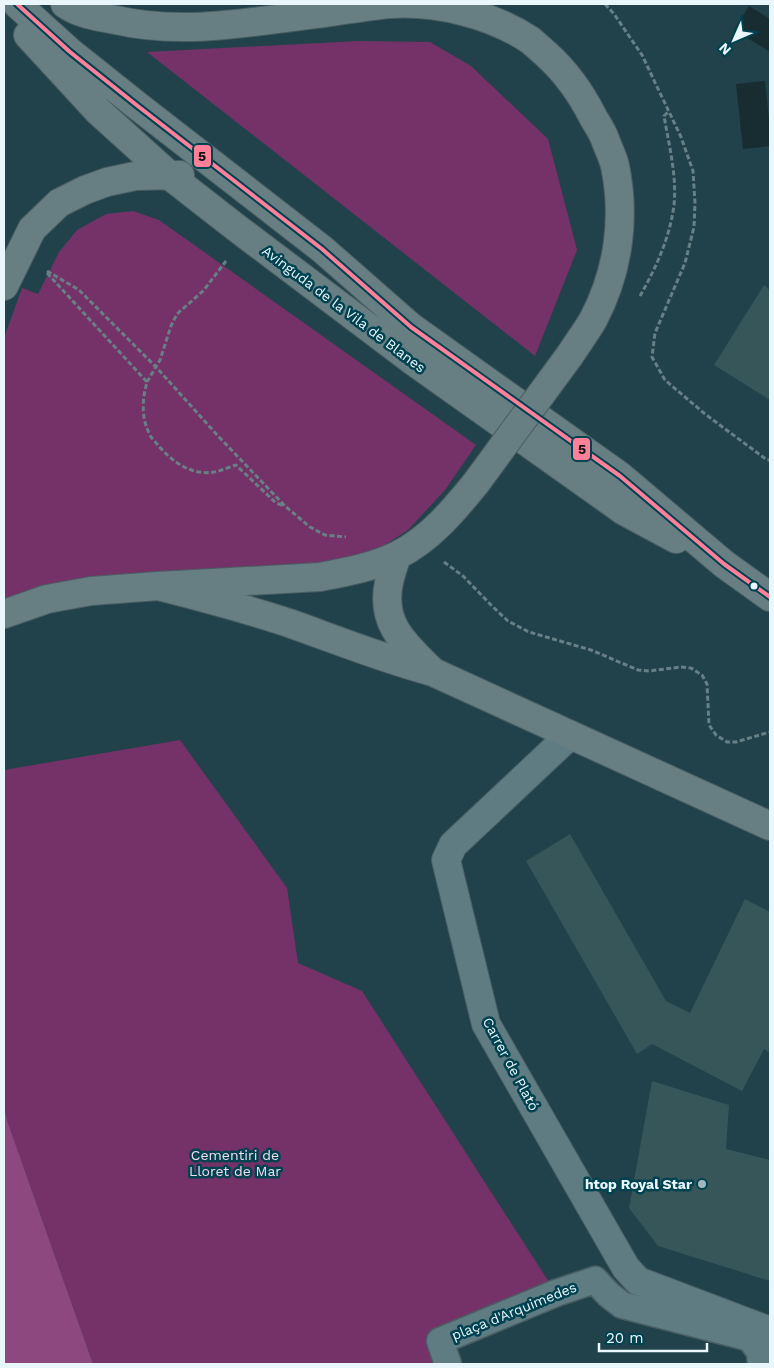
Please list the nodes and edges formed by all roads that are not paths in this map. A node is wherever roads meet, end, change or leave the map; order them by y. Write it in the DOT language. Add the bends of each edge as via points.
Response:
graph roads {
  1 [pos="5,4"];
  2 [pos="17,4"];
  3 [pos="65,4"];
  4 [pos="170,176"];
  5 [pos="4,286"];
  6 [pos="411,327"];
  7 [pos="397,556"];
  8 [pos="724,564"];
  9 [pos="158,586"];
  10 [pos="770,598"];
  11 [pos="4,614"];
  12 [pos="433,672"];
  13 [pos="570,736"];
  14 [pos="770,826"];
  15 [pos="770,1332"];
  16 [pos="448,1364"];
  17 [pos="761,1364"];
  1 -- 4 [label="main road, Avinguda de la Vila de Blanes" via="32,40 98,111"];
  2 -- 6 [label="main road, Avinguda de la Vila de Blanes" via="70,52 322,249"];
  3 -- 7 [label="main road, bridge" via="93,15 135,24 184,28 392,4 457,10 498,23 530,40 558,65 582,95 615,165 619,201 620,235 604,294 592,321 570,355 476,483 431,532"];
  4 -- 5 [label="main road" via="135,176 107,182 58,203 32,229"];
  4 -- 6 [label="main road" via="196,177 335,280"];
  4 -- 8 [label="main road, Avinguda de la Vila de Blanes" via="413,361 624,511"];
  6 -- 8 [label="main road, Avinguda de la Vila de Blanes" via="620,476"];
  7 -- 9 [label="main road" via="320,577"];
  7 -- 12 [label="main road" via="389,582 387,608 392,625"];
  8 -- 10 [label="main road, Avinguda de la Vila de Blanes"];
  9 -- 11 [label="main road" via="91,591 48,599"];
  9 -- 12 [label="main road" via="230,604"];
  12 -- 13 [label="main road"];
  13 -- 14 [label="main road"];
  13 -- 15 [label="street, Carrer de Plató" via="453,845 446,860 486,1024 626,1268 638,1281"];
  16 -- 17 [label="street, plaça d'Arquimedes" via="440,1340 595,1280 622,1305 750,1338 760,1352"];
}
